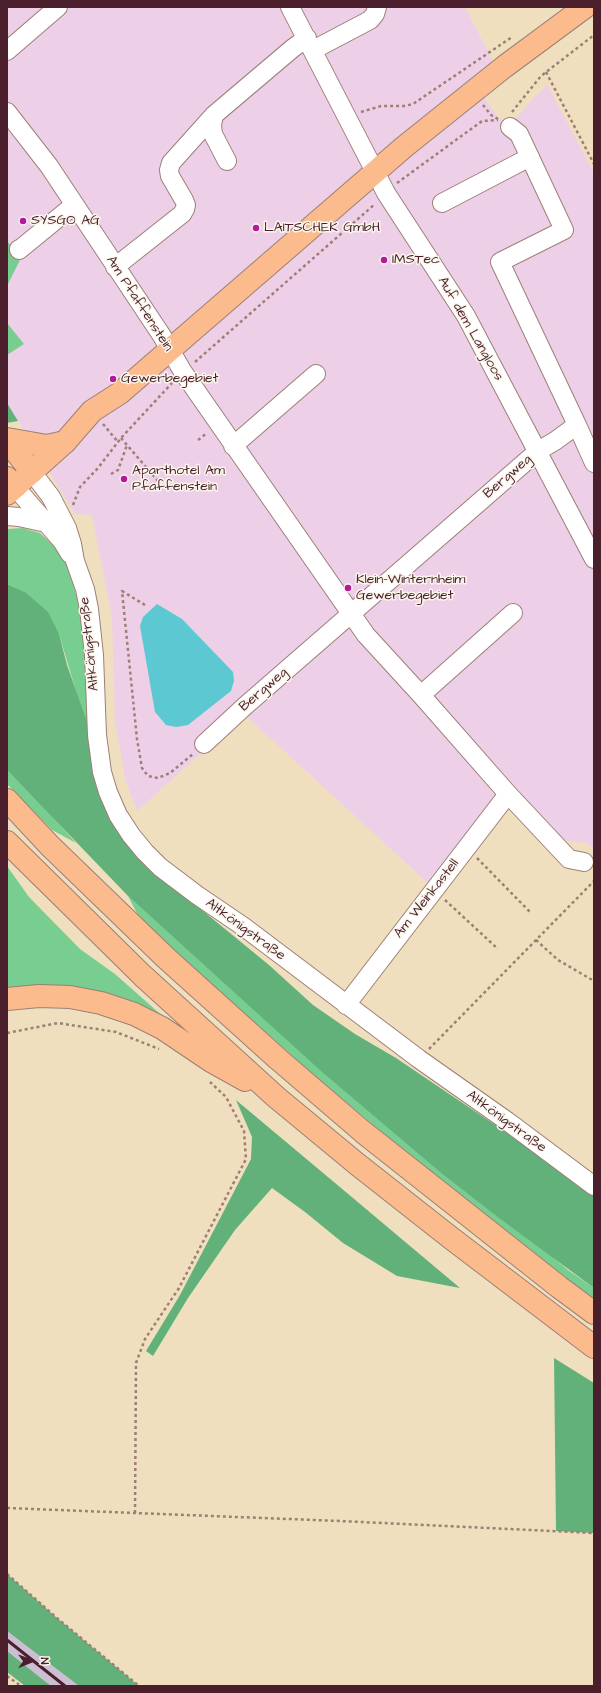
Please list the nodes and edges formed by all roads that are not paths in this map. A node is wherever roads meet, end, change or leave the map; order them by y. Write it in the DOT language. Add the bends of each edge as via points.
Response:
graph roads {
  1 [pos="58,7"];
  2 [pos="290,7"];
  3 [pos="377,7"];
  4 [pos="585,7"];
  5 [pos="310,44"];
  6 [pos="7,51"];
  7 [pos="7,112"];
  8 [pos="214,115"];
  9 [pos="506,120"];
  10 [pos="530,157"];
  11 [pos="227,161"];
  12 [pos="375,171"];
  13 [pos="442,203"];
  14 [pos="74,205"];
  15 [pos="19,249"];
  16 [pos="115,267"];
  17 [pos="170,350"];
  18 [pos="316,374"];
  19 [pos="577,425"];
  20 [pos="7,440"];
  21 [pos="65,442"];
  22 [pos="234,446"];
  23 [pos="538,451"];
  24 [pos="594,463"];
  25 [pos="32,472"];
  26 [pos="10,486"];
  27 [pos="7,516"];
  28 [pos="46,524"];
  29 [pos="594,559"];
  30 [pos="75,561"];
  31 [pos="513,614"];
  32 [pos="351,615"];
  33 [pos="421,695"];
  34 [pos="204,744"];
  35 [pos="508,794"];
  36 [pos="7,800"];
  37 [pos="7,842"];
  38 [pos="584,862"];
  39 [pos="7,999"];
  40 [pos="346,1005"];
  41 [pos="276,1097"];
  42 [pos="594,1186"];
  43 [pos="594,1313"];
  44 [pos="594,1347"];
  1 -- 6 [label="street"];
  2 -- 5 [label="street, Auf dem Langloos"];
  3 -- 5 [label="street" via="370,20"];
  4 -- 12 [label="main road"];
  5 -- 8 [label="street" via="293,48"];
  5 -- 12 [label="street, Auf dem Langloos"];
  7 -- 14 [label="street, Am Pfaffenstein" via="49,166"];
  8 -- 11 [label="street" via="213,134"];
  8 -- 16 [label="street" via="171,163 168,170 186,205 182,214"];
  9 -- 10 [label="street" via="519,134"];
  10 -- 13 [label="street"];
  10 -- 19 [label="street" via="564,230 500,262"];
  12 -- 17 [label="main road"];
  12 -- 23 [label="street, Auf dem Langloos" via="386,193 466,316"];
  14 -- 15 [label="street"];
  14 -- 16 [label="street, Am Pfaffenstein"];
  16 -- 17 [label="street, Am Pfaffenstein"];
  17 -- 21 [label="main road" via="120,393 92,411"];
  17 -- 22 [label="street, Am Pfaffenstein"];
  18 -- 22 [label="street"];
  19 -- 23 [label="street, Bergweg"];
  19 -- 24 [label="street"];
  20 -- 21 [label="main road" via="47,446"];
  20 -- 25 [label="main road"];
  21 -- 25 [label="main road"];
  22 -- 32 [label="street, Am Pfaffenstein"];
  23 -- 29 [label="street, Auf dem Langloos"];
  23 -- 32 [label="street, Bergweg"];
  25 -- 26 [label="main road"];
  25 -- 30 [label="street, Altkönigstraße" via="58,509 72,544"];
  26 -- 28 [label="street, Altkönigstraße"];
  27 -- 28 [label="street"];
  28 -- 30 [label="street, Altkönigstraße" via="62,541"];
  30 -- 40 [label="street, Altkönigstraße" via="85,590 91,621 102,772 118,815 131,835 160,867"];
  31 -- 33 [label="street"];
  32 -- 33 [label="street, Am Pfaffenstein"];
  32 -- 34 [label="street, Bergweg"];
  33 -- 35 [label="street"];
  35 -- 38 [label="street" via="569,859"];
  35 -- 40 [label="street, Am Weinkastell"];
  36 -- 43 [label="main road" via="50,846 166,958 278,1059 363,1132"];
  37 -- 41 [label="main road" via="143,976"];
  39 -- 41 [label="main road" via="70,997 101,1003 134,1014 162,1028 211,1061"];
  40 -- 42 [label="street, Altkönigstraße"];
  41 -- 44 [label="main road" via="451,1238"];
}
